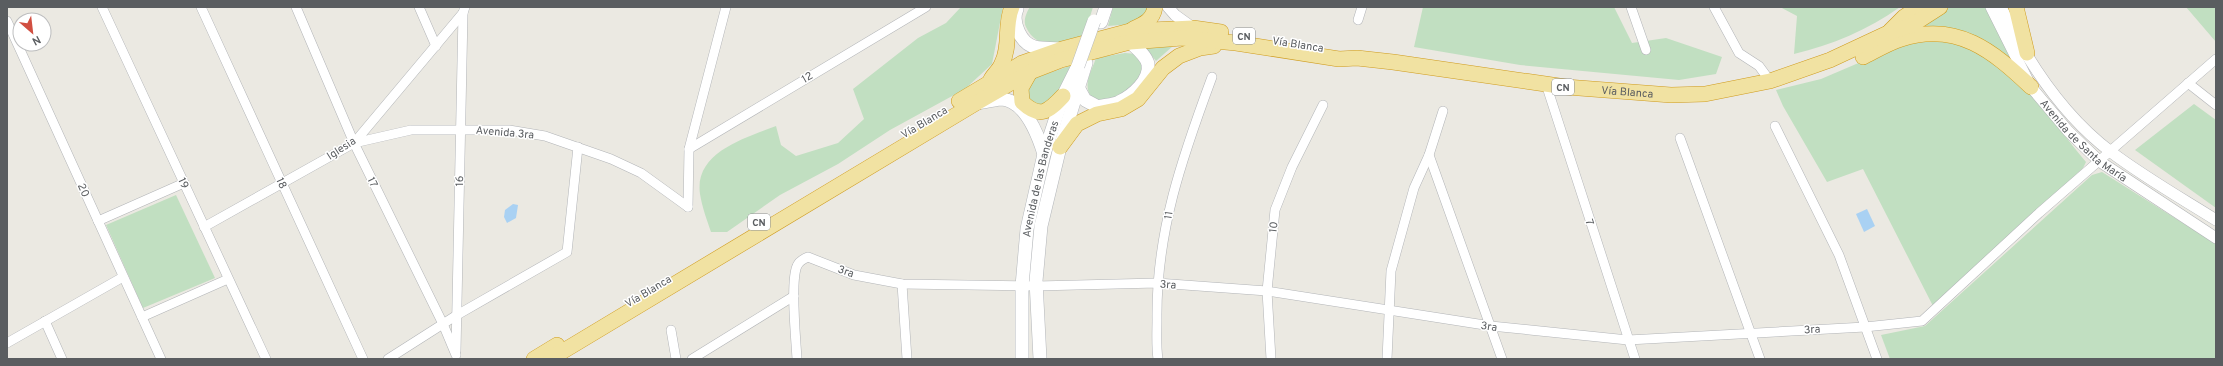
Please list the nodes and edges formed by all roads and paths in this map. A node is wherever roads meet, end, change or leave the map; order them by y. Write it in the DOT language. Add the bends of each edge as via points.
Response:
graph roads {
  1 [pos="102,7"];
  2 [pos="200,7"];
  3 [pos="296,7"];
  4 [pos="420,7"];
  5 [pos="726,7"];
  6 [pos="926,7"];
  7 [pos="1012,7"];
  8 [pos="1018,7"];
  9 [pos="1099,7"];
  10 [pos="1106,7"];
  11 [pos="1155,7"];
  12 [pos="1168,7"];
  13 [pos="1362,7"];
  14 [pos="1631,7"];
  15 [pos="1714,7"];
  16 [pos="1919,7"];
  17 [pos="1940,7"];
  18 [pos="1991,7"];
  19 [pos="2001,7"];
  20 [pos="2016,7"];
  21 [pos="464,10"];
  22 [pos="1358,20"];
  23 [pos="7,21"];
  24 [pos="1098,21"];
  25 [pos="1193,28"];
  26 [pos="1890,32"];
  27 [pos="1130,37"];
  28 [pos="1236,43"];
  29 [pos="436,46"];
  30 [pos="1062,49"];
  31 [pos="1646,50"];
  32 [pos="2027,53"];
  33 [pos="1357,58"];
  34 [pos="2216,59"];
  35 [pos="1082,64"];
  36 [pos="1030,72"];
  37 [pos="1212,77"];
  38 [pos="1770,81"];
  39 [pos="2188,83"];
  40 [pos="1546,84"];
  41 [pos="985,86"];
  42 [pos="2031,87"];
  43 [pos="1079,89"];
  44 [pos="1063,96"];
  45 [pos="976,103"];
  46 [pos="1323,105"];
  47 [pos="2216,105"];
  48 [pos="1444,111"];
  49 [pos="1775,126"];
  50 [pos="460,129"];
  51 [pos="1680,138"];
  52 [pos="354,143"];
  53 [pos="578,147"];
  54 [pos="1060,147"];
  55 [pos="689,149"];
  56 [pos="2111,152"];
  57 [pos="1044,154"];
  58 [pos="1429,155"];
  59 [pos="2099,162"];
  60 [pos="184,183"];
  61 [pos="282,183"];
  62 [pos="2216,220"];
  63 [pos="98,221"];
  64 [pos="204,226"];
  65 [pos="2216,238"];
  66 [pos="123,277"];
  67 [pos="228,279"];
  68 [pos="1157,283"];
  69 [pos="902,284"];
  70 [pos="1022,286"];
  71 [pos="1036,286"];
  72 [pos="1267,291"];
  73 [pos="794,296"];
  74 [pos="1388,309"];
  75 [pos="457,315"];
  76 [pos="142,317"];
  77 [pos="45,322"];
  78 [pos="444,324"];
  79 [pos="1491,326"];
  80 [pos="1865,327"];
  81 [pos="672,330"];
  82 [pos="1750,332"];
  83 [pos="1628,340"];
  84 [pos="7,343"];
  85 [pos="456,355"];
  86 [pos="62,359"];
  87 [pos="161,359"];
  88 [pos="266,359"];
  89 [pos="363,359"];
  90 [pos="388,359"];
  91 [pos="534,359"];
  92 [pos="550,359"];
  93 [pos="676,359"];
  94 [pos="692,359"];
  95 [pos="797,359"];
  96 [pos="907,359"];
  97 [pos="1022,359"];
  98 [pos="1040,359"];
  99 [pos="1158,359"];
  100 [pos="1271,359"];
  101 [pos="1387,359"];
  102 [pos="1502,359"];
  103 [pos="1635,359"];
  104 [pos="1760,359"];
  105 [pos="1877,359"];
  1 -- 60 [label="street, 19"];
  2 -- 61 [label="street, 18"];
  3 -- 52 [label="street, 17"];
  4 -- 29 [label="street"];
  5 -- 55 [label="street"];
  6 -- 55 [label="street, 12"];
  7 -- 41 [label="highway" via="1008,44 1002,64"];
  8 -- 30 [label="main road" via="1015,24 1022,38 1034,47"];
  9 -- 24 [label="main road, Avenida de las Banderas"];
  10 -- 24 [label="main road, Avenida de las Banderas"];
  11 -- 27 [label="highway" via="1152,16"];
  12 -- 25 [label="street"];
  13 -- 22 [label="street"];
  14 -- 31 [label="street"];
  15 -- 38 [label="street" via="1739,53 1759,66"];
  16 -- 26 [label="highway, Vía Blanca / CN" via="1904,17"];
  17 -- 26 [label="highway, Vía Blanca / CN" via="1912,25"];
  18 -- 42 [label="street, Avenida de Santa María"];
  19 -- 32 [label="street, Avenida de Santa María"];
  20 -- 32 [label="highway"];
  21 -- 29 [label="street, Iglesia"];
  21 -- 50 [label="street, 16"];
  23 -- 63 [label="street, 20"];
  24 -- 35 [label="main road, Avenida de las Banderas, bridge"];
  25 -- 27 [label="highway, Vía Blanca / CN"];
  25 -- 33 [label="highway, Vía Blanca / CN" via="1341,50"];
  26 -- 38 [label="highway, Vía Blanca / CN" via="1838,57"];
  27 -- 28 [label="highway, Vía Blanca / CN"];
  27 -- 30 [label="highway, Vía Blanca / CN"];
  27 -- 36 [label="highway, Vía Blanca / CN"];
  27 -- 43 [label="main road" via="1148,64 1146,76 1136,91 1119,102 1098,107 1085,100"];
  28 -- 33 [label="highway, Vía Blanca / CN" via="1339,59"];
  28 -- 54 [label="highway" via="1200,48 1179,56 1163,68 1138,98 1121,109 1097,114 1077,124"];
  29 -- 52 [label="street, Iglesia"];
  30 -- 41 [label="highway, Vía Blanca / CN" via="1022,63"];
  32 -- 56 [label="street, Avenida de Santa María" via="2058,100"];
  33 -- 40 [label="highway, Vía Blanca / CN"];
  34 -- 39 [label="street, 3ra"];
  35 -- 43 [label="main road, Avenida de las Banderas"];
  35 -- 44 [label="main road, Avenida de las Banderas"];
  36 -- 44 [label="highway" via="1021,88 1022,102 1030,109 1040,113 1051,109"];
  36 -- 45 [label="highway, Vía Blanca / CN"];
  37 -- 68 [label="street, 11" via="1178,170"];
  38 -- 40 [label="highway, Vía Blanca / CN" via="1705,94 1598,90"];
  38 -- 42 [label="highway" via="1807,79 1902,39 1954,35 1981,46 2000,58"];
  39 -- 47 [label="street"];
  39 -- 56 [label="street, 3ra"];
  40 -- 83 [label="street, 7"];
  41 -- 91 [label="highway, Vía Blanca / CN"];
  42 -- 59 [label="street, Avenida de Santa María"];
  43 -- 54 [label="main road, Avenida de las Banderas"];
  44 -- 57 [label="main road, Avenida de las Banderas"];
  45 -- 57 [label="main road" via="1001,99 1015,105 1036,130"];
  45 -- 92 [label="highway, Vía Blanca / CN"];
  46 -- 72 [label="street, 10" via="1292,167 1275,210"];
  48 -- 58 [label="street"];
  49 -- 80 [label="street" via="1839,255"];
  50 -- 52 [label="street, Avenida 3ra" via="411,130"];
  50 -- 53 [label="street, Avenida 3ra" via="509,130 545,136"];
  50 -- 75 [label="street, 16"];
  51 -- 82 [label="street"];
  52 -- 61 [label="street, Iglesia"];
  52 -- 78 [label="street, 17"];
  53 -- 55 [label="street, Avenida 3ra" via="641,173 688,207"];
  53 -- 75 [label="street" via="567,252"];
  54 -- 71 [label="main road, Avenida de las Banderas" via="1041,226"];
  56 -- 59 [label="street, 3ra"];
  56 -- 62 [label="street, Avenida de Santa María"];
  57 -- 70 [label="main road, Avenida de las Banderas" via="1027,229"];
  58 -- 74 [label="street" via="1414,188 1401,230 1391,271"];
  58 -- 79 [label="street"];
  59 -- 65 [label="street, Avenida de Santa María"];
  59 -- 80 [label="street, 3ra" via="2039,213 1922,321"];
  60 -- 63 [label="street"];
  60 -- 64 [label="street, 19"];
  61 -- 64 [label="street, Iglesia"];
  61 -- 89 [label="street, 18"];
  63 -- 66 [label="street, 20"];
  64 -- 67 [label="street, 19"];
  66 -- 76 [label="street, 20"];
  66 -- 77 [label="street"];
  67 -- 76 [label="street"];
  67 -- 88 [label="street, 19"];
  68 -- 71 [label="street, 3ra"];
  68 -- 72 [label="street, 3ra"];
  68 -- 99 [label="street, 11"];
  69 -- 70 [label="street, 3ra"];
  69 -- 73 [label="street, 3ra" via="854,275 808,257 801,260 796,267"];
  69 -- 96 [label="street"];
  70 -- 71 [label="street, 3ra"];
  70 -- 97 [label="main road, Avenida de las Banderas"];
  71 -- 98 [label="main road, Avenida de las Banderas"];
  72 -- 74 [label="street, 3ra"];
  72 -- 100 [label="street, 10"];
  73 -- 94 [label="street"];
  73 -- 95 [label="street"];
  74 -- 79 [label="street, 3ra"];
  74 -- 101 [label="street"];
  75 -- 78 [label="street"];
  75 -- 85 [label="street, 16"];
  76 -- 87 [label="street, 20"];
  77 -- 84 [label="street"];
  77 -- 86 [label="street"];
  78 -- 85 [label="street, 17"];
  78 -- 90 [label="street"];
  79 -- 83 [label="street, 3ra"];
  79 -- 102 [label="street"];
  80 -- 82 [label="street, 3ra"];
  80 -- 105 [label="street"];
  81 -- 93 [label="street"];
  82 -- 83 [label="street, 3ra"];
  82 -- 104 [label="street"];
  83 -- 103 [label="street, 7"];
}
